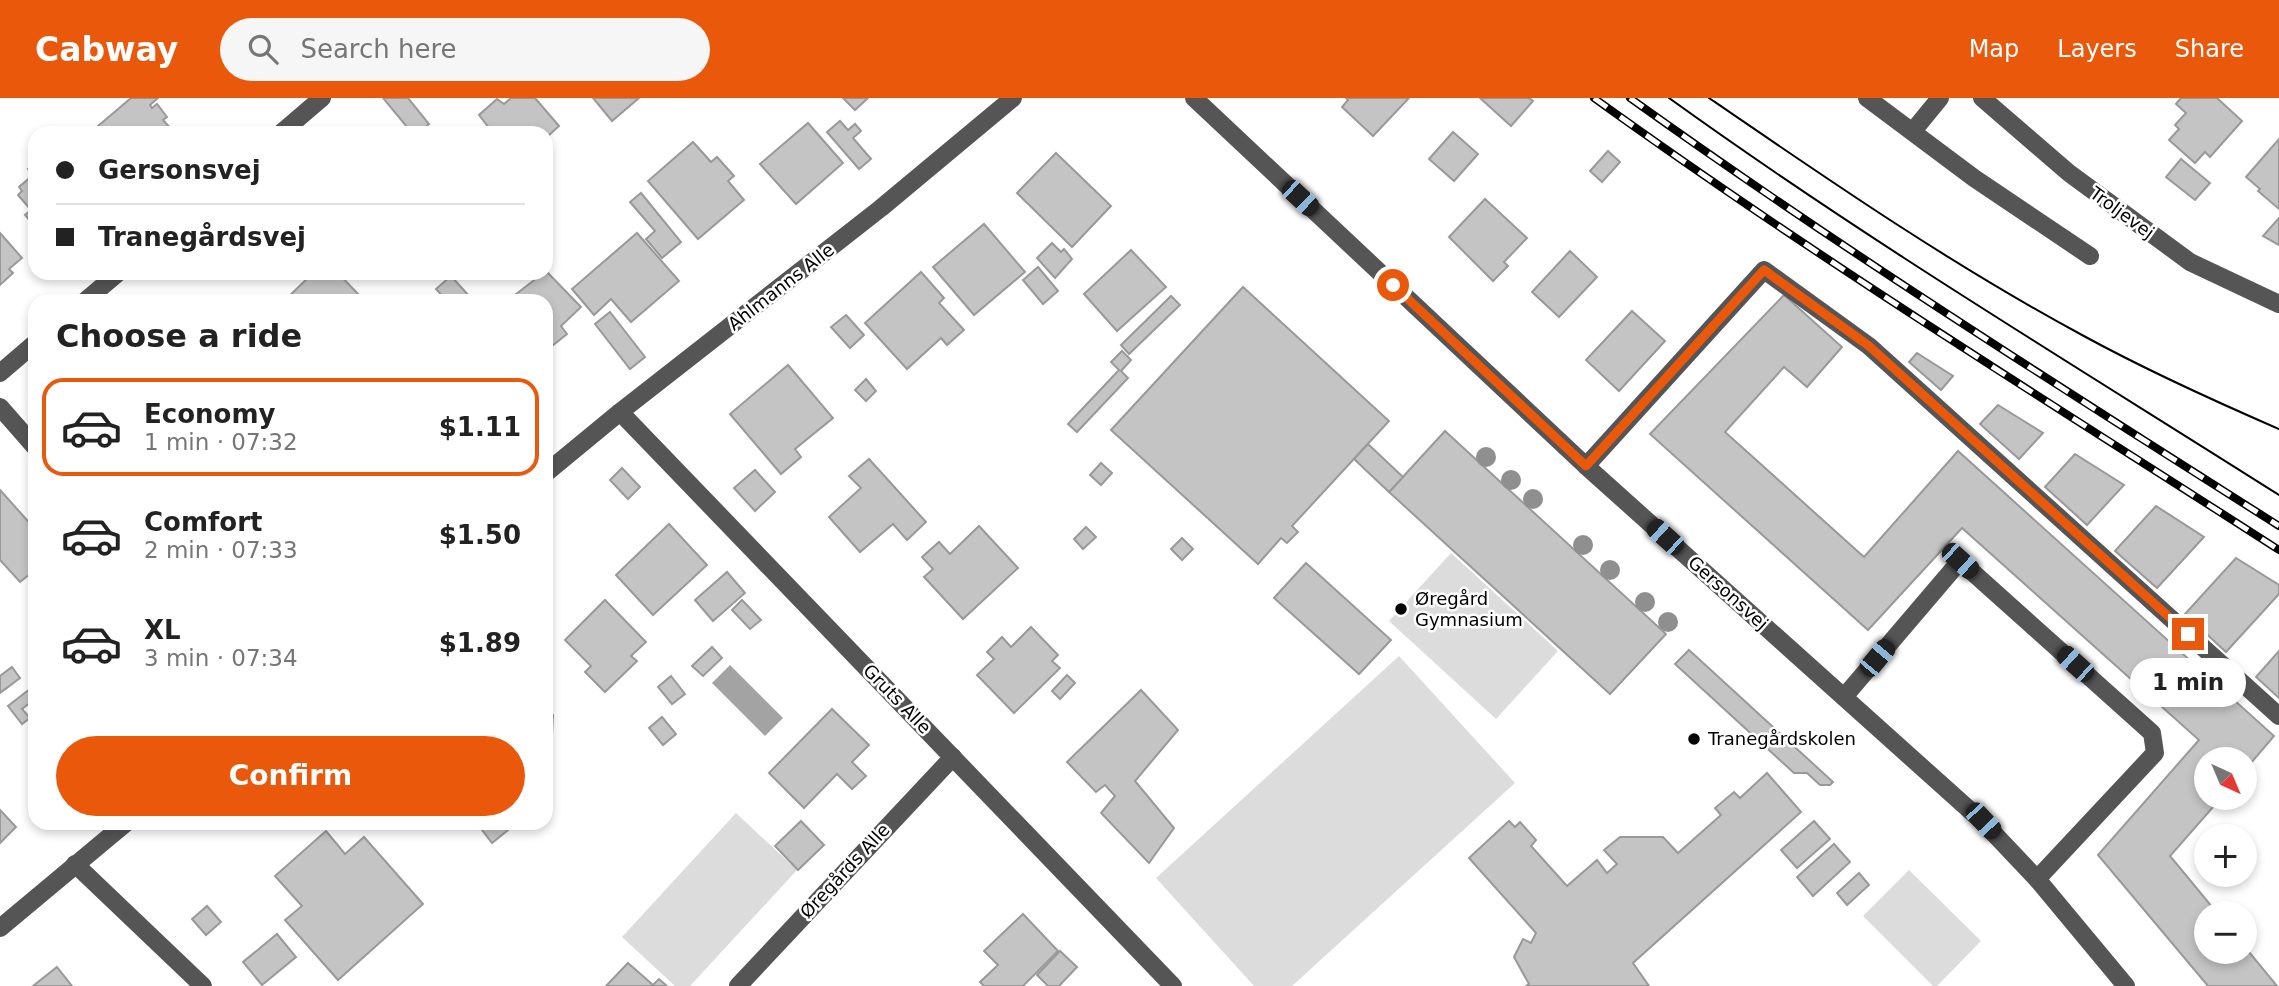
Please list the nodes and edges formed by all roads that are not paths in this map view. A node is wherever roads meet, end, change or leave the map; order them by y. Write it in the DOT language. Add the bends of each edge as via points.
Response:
graph roads {
  1 [pos="322,98"];
  2 [pos="1013,98"];
  3 [pos="1194,98"];
  4 [pos="1867,98"];
  5 [pos="1940,98"];
  6 [pos="1982,98"];
  7 [pos="289,126"];
  8 [pos="1913,131"];
  9 [pos="2090,256"];
  10 [pos="110,280"];
  11 [pos="93,294"];
  12 [pos="2279,304"];
  13 [pos="28,349"];
  14 [pos="0,373"];
  15 [pos="0,407"];
  16 [pos="620,412"];
  17 [pos="28,439"];
  18 [pos="1586,466"];
  19 [pos="553,467"];
  20 [pos="1844,697"];
  21 [pos="2279,716"];
  22 [pos="953,757"];
  23 [pos="117,830"];
  24 [pos="75,864"];
  25 [pos="2037,879"];
  26 [pos="0,928"];
  27 [pos="204,986"];
  28 [pos="738,986"];
  29 [pos="1174,986"];
  30 [pos="2126,986"];
  1 -- 7 [label="street"];
  2 -- 16 [label="street, Ahlmanns Alle" via="881,208"];
  3 -- 18 [label="street, Gersonsvej"];
  4 -- 8 [label="street"];
  5 -- 8 [label="street"];
  6 -- 12 [label="street, Troljevej" via="2069,173 2190,262"];
  8 -- 9 [label="street"];
  10 -- 11 [label="street"];
  13 -- 14 [label="street"];
  15 -- 17 [label="street"];
  16 -- 19 [label="street, Ahlmanns Alle"];
  16 -- 22 [label="street, Gruts Alle"];
  18 -- 20 [label="street, Gersonsvej"];
  18 -- 21 [label="street" via="1764,270 1869,346"];
  20 -- 25 [label="street, Gersonsvej" via="1983,821"];
  20 -- 25 [label="street" via="1960,561 2152,733 2155,752"];
  22 -- 28 [label="street, Øregårds Alle"];
  22 -- 29 [label="street, Gruts Alle"];
  23 -- 24 [label="street"];
  24 -- 26 [label="street"];
  24 -- 27 [label="street"];
  25 -- 30 [label="street, Gersonsvej"];
}
